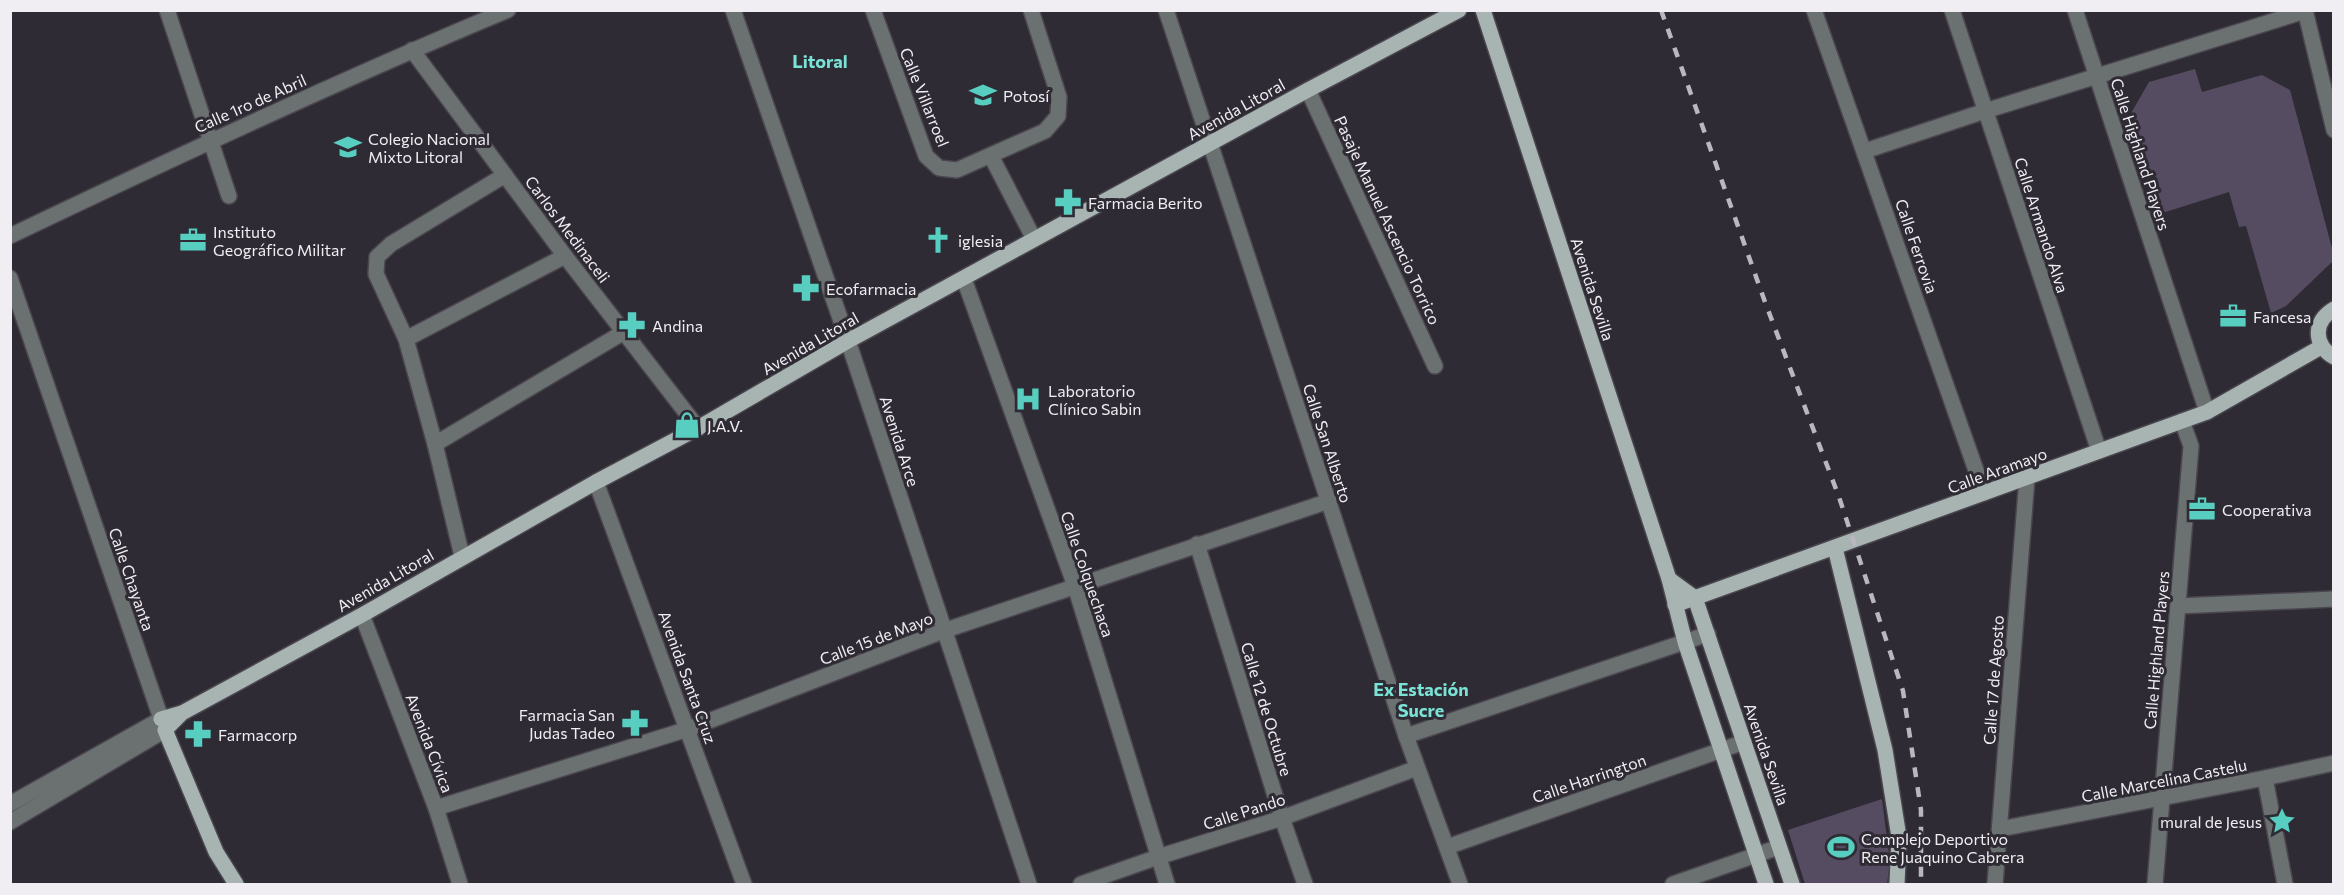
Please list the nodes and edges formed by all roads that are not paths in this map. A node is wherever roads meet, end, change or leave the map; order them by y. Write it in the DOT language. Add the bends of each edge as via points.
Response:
graph roads {
  1 [pos="167,10"];
  2 [pos="508,10"];
  3 [pos="733,10"];
  4 [pos="873,10"];
  5 [pos="1031,10"];
  6 [pos="1166,10"];
  7 [pos="1459,10"];
  8 [pos="1483,10"];
  9 [pos="1814,10"];
  10 [pos="1952,10"];
  11 [pos="2075,10"];
  12 [pos="2305,11"];
  13 [pos="412,50"];
  14 [pos="2097,77"];
  15 [pos="1308,90"];
  16 [pos="1985,111"];
  17 [pos="2334,130"];
  18 [pos="211,140"];
  19 [pos="1210,143"];
  20 [pos="1866,151"];
  21 [pos="991,156"];
  22 [pos="505,176"];
  23 [pos="229,196"];
  24 [pos="10,236"];
  25 [pos="1034,239"];
  26 [pos="565,256"];
  27 [pos="10,278"];
  28 [pos="964,279"];
  29 [pos="2334,309"];
  30 [pos="624,332"];
  31 [pos="406,339"];
  32 [pos="848,341"];
  33 [pos="2321,346"];
  34 [pos="2334,357"];
  35 [pos="1435,366"];
  36 [pos="2207,412"];
  37 [pos="2182,421"];
  38 [pos="699,428"];
  39 [pos="435,444"];
  40 [pos="2098,452"];
  41 [pos="2027,478"];
  42 [pos="596,482"];
  43 [pos="1984,493"];
  44 [pos="1329,501"];
  45 [pos="1197,544"];
  46 [pos="1835,548"];
  47 [pos="462,556"];
  48 [pos="1669,579"];
  49 [pos="1075,586"];
  50 [pos="1695,598"];
  51 [pos="2334,599"];
  52 [pos="1675,605"];
  53 [pos="2178,606"];
  54 [pos="362,615"];
  55 [pos="943,631"];
  56 [pos="1708,634"];
  57 [pos="1685,642"];
  58 [pos="163,724"];
  59 [pos="688,729"];
  60 [pos="1406,736"];
  61 [pos="1744,742"];
  62 [pos="1720,751"];
  63 [pos="2334,763"];
  64 [pos="1417,768"];
  65 [pos="2265,778"];
  66 [pos="2161,799"];
  67 [pos="10,804"];
  68 [pos="436,808"];
  69 [pos="1282,818"];
  70 [pos="10,822"];
  71 [pos="2000,829"];
  72 [pos="1779,847"];
  73 [pos="1446,848"];
  74 [pos="1756,855"];
  75 [pos="1158,857"];
  76 [pos="236,885"];
  77 [pos="460,885"];
  78 [pos="744,885"];
  79 [pos="1029,885"];
  80 [pos="1081,885"];
  81 [pos="1167,885"];
  82 [pos="1305,885"];
  83 [pos="1460,885"];
  84 [pos="1673,885"];
  85 [pos="1766,885"];
  86 [pos="1792,885"];
  87 [pos="1897,885"];
  88 [pos="1995,885"];
  89 [pos="2156,885"];
  90 [pos="2285,885"];
  1 -- 18 [label="street"];
  2 -- 13 [label="street, Calle 1ro de Abril"];
  3 -- 32 [label="street, Avenida Arce"];
  4 -- 21 [label="street, Calle Villarroel" via="926,156 939,168 957,170"];
  5 -- 21 [label="street, Calle Villarroel" via="1059,97 1058,116 1045,131"];
  6 -- 19 [label="street, Calle San Alberto"];
  7 -- 15 [label="main road, Avenida Litoral"];
  8 -- 48 [label="main road, Avenida Sevilla"];
  9 -- 20 [label="street, Calle Ferrovia"];
  10 -- 16 [label="street, Calle Armando Alva"];
  11 -- 14 [label="street, Calle Highland Players"];
  12 -- 14 [label="street"];
  12 -- 17 [label="street"];
  13 -- 18 [label="street, Calle 1ro de Abril"];
  13 -- 22 [label="street, Carlos Medinaceli"];
  14 -- 16 [label="street"];
  14 -- 36 [label="street, Calle Highland Players"];
  15 -- 19 [label="main road, Avenida Litoral"];
  15 -- 35 [label="street, Pasaje Manuel Ascencio Torrico"];
  16 -- 20 [label="street"];
  16 -- 40 [label="street, Calle Armando Alva"];
  18 -- 23 [label="street"];
  18 -- 24 [label="street, Calle 1ro de Abril"];
  19 -- 25 [label="main road, Avenida Litoral"];
  19 -- 44 [label="street, Calle San Alberto"];
  20 -- 43 [label="street, Calle Ferrovia"];
  21 -- 25 [label="street"];
  22 -- 26 [label="street, Carlos Medinaceli"];
  22 -- 31 [label="street" via="391,244 376,257 376,274"];
  25 -- 28 [label="main road, Avenida Litoral"];
  26 -- 30 [label="street, Carlos Medinaceli"];
  26 -- 31 [label="street"];
  27 -- 58 [label="street, Calle Chayanta"];
  28 -- 32 [label="main road, Avenida Litoral"];
  28 -- 49 [label="street, Calle Colquechaca"];
  29 -- 33 [label="main road" via="2320,321"];
  30 -- 38 [label="street, Carlos Medinaceli"];
  30 -- 39 [label="street"];
  31 -- 39 [label="street"];
  32 -- 38 [label="main road, Avenida Litoral"];
  32 -- 55 [label="street, Avenida Arce"];
  33 -- 34 [label="main road"];
  33 -- 36 [label="main road, Calle Aramayo"];
  36 -- 37 [label="main road, Calle Aramayo"];
  37 -- 40 [label="main road, Calle Aramayo"];
  37 -- 53 [label="street, Calle Highland Players" via="2191,446"];
  38 -- 42 [label="main road, Avenida Litoral"];
  39 -- 47 [label="street"];
  40 -- 41 [label="main road, Calle Aramayo"];
  41 -- 43 [label="main road, Calle Aramayo"];
  41 -- 71 [label="street, Calle 17 de Agosto"];
  42 -- 47 [label="main road, Avenida Litoral"];
  42 -- 59 [label="street, Avenida Santa Cruz"];
  43 -- 46 [label="main road, Calle Aramayo"];
  44 -- 45 [label="street, Calle 15 de Mayo"];
  44 -- 60 [label="street, Calle San Alberto"];
  45 -- 49 [label="street, Calle 15 de Mayo"];
  45 -- 69 [label="street, Calle 12 de Octubre"];
  46 -- 50 [label="main road, Calle Aramayo"];
  46 -- 87 [label="main road" via="1885,750 1899,837"];
  47 -- 54 [label="main road, Avenida Litoral"];
  48 -- 50 [label="main road"];
  48 -- 52 [label="main road, Avenida Sevilla"];
  49 -- 55 [label="street, Calle 15 de Mayo"];
  49 -- 75 [label="street, Calle Colquechaca"];
  50 -- 52 [label="main road, Calle Aramayo"];
  50 -- 56 [label="main road, Avenida Sevilla"];
  51 -- 53 [label="street"];
  52 -- 57 [label="main road, Avenida Sevilla"];
  53 -- 66 [label="street, Calle Highland Players"];
  54 -- 58 [label="main road, Avenida Litoral"];
  54 -- 68 [label="street, Avenida Cívica"];
  55 -- 59 [label="street, Calle 15 de Mayo"];
  55 -- 79 [label="street, Avenida Arce"];
  56 -- 57 [label="street"];
  56 -- 61 [label="main road, Avenida Sevilla"];
  57 -- 60 [label="street"];
  57 -- 62 [label="main road, Avenida Sevilla"];
  58 -- 67 [label="street, Avenida Litoral"];
  58 -- 70 [label="street, Avenida Litoral"];
  58 -- 76 [label="main road, Calle Chayanta" via="216,852"];
  59 -- 68 [label="street, Calle 15 de Mayo"];
  59 -- 78 [label="street, Avenida Santa Cruz"];
  60 -- 64 [label="street, Calle San Alberto"];
  61 -- 62 [label="street, Calle Harrington"];
  61 -- 72 [label="main road, Avenida Sevilla"];
  62 -- 73 [label="street, Calle Harrington"];
  62 -- 74 [label="main road, Avenida Sevilla"];
  63 -- 65 [label="street, Calle Marcelina Castelu"];
  64 -- 69 [label="street, Calle Pando"];
  64 -- 73 [label="street, Calle San Alberto"];
  65 -- 66 [label="street, Calle Marcelina Castelu"];
  65 -- 90 [label="street"];
  66 -- 71 [label="street, Calle Marcelina Castelu"];
  66 -- 89 [label="street, Calle Highland Players"];
  68 -- 77 [label="street, Avenida Cívica"];
  69 -- 75 [label="street, Calle Pando"];
  69 -- 82 [label="street, Calle 12 de Octubre"];
  71 -- 88 [label="street, Calle 17 de Agosto"];
  72 -- 74 [label="street"];
  72 -- 86 [label="main road, Avenida Sevilla"];
  73 -- 83 [label="street, Calle San Alberto"];
  74 -- 84 [label="street"];
  74 -- 85 [label="main road, Avenida Sevilla"];
  75 -- 80 [label="street, Calle Pando"];
  75 -- 81 [label="street, Calle Colquechaca"];
}
